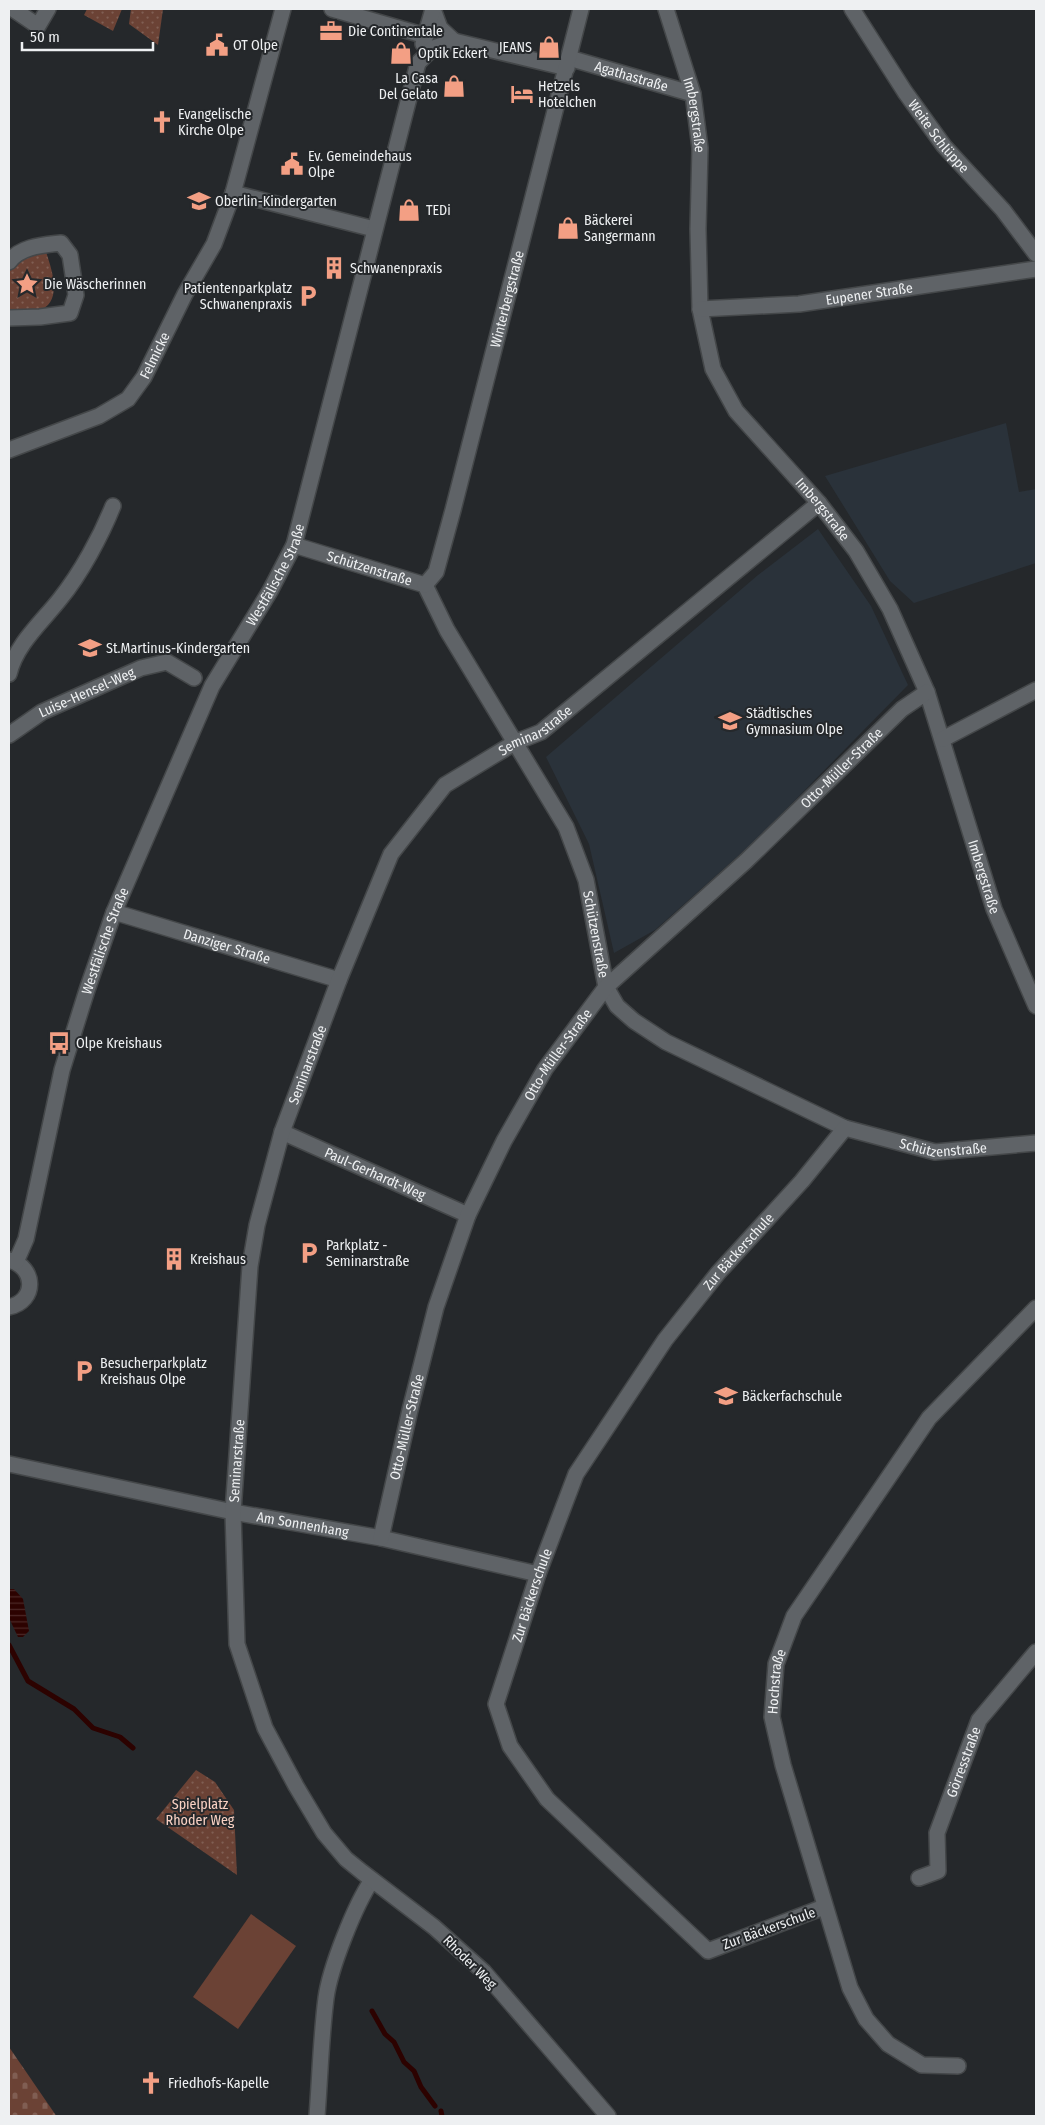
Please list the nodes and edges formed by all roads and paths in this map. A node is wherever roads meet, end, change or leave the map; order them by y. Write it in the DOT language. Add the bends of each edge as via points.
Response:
graph roads {
  1 [pos="13,9"];
  2 [pos="48,9"];
  3 [pos="283,9"];
  4 [pos="332,9"];
  5 [pos="433,9"];
  6 [pos="581,9"];
  7 [pos="666,9"];
  8 [pos="852,9"];
  9 [pos="426,36"];
  10 [pos="454,41"];
  11 [pos="418,63"];
  12 [pos="568,63"];
  13 [pos="693,94"];
  14 [pos="232,193"];
  15 [pos="374,229"];
  16 [pos="1036,254"];
  17 [pos="9,262"];
  18 [pos="1036,269"];
  19 [pos="700,309"];
  20 [pos="9,318"];
  21 [pos="9,450"];
  22 [pos="819,503"];
  23 [pos="114,506"];
  24 [pos="294,545"];
  25 [pos="425,585"];
  26 [pos="9,674"];
  27 [pos="194,678"];
  28 [pos="1036,690"];
  29 [pos="927,692"];
  30 [pos="9,735"];
  31 [pos="943,740"];
  32 [pos="516,742"];
  33 [pos="114,912"];
  34 [pos="339,980"];
  35 [pos="606,987"];
  36 [pos="1036,1006"];
  37 [pos="846,1128"];
  38 [pos="282,1132"];
  39 [pos="1036,1143"];
  40 [pos="468,1215"];
  41 [pos="12,1261"];
  42 [pos="9,1306"];
  43 [pos="1036,1308"];
  44 [pos="9,1464"];
  45 [pos="233,1512"];
  46 [pos="381,1538"];
  47 [pos="538,1574"];
  48 [pos="1036,1652"];
  49 [pos="318,1823"];
  50 [pos="919,1878"];
  51 [pos="372,1880"];
  52 [pos="824,1908"];
  53 [pos="958,2066"];
  54 [pos="317,2116"];
  55 [pos="608,2116"];
  1 -- 2 [label="street" via="38,26"];
  3 -- 14 [label="street, Felmicke"];
  4 -- 9 [label="street"];
  5 -- 9 [label="street, Westfälische Straße"];
  5 -- 10 [label="street" via="440,28"];
  6 -- 12 [label="street, Winterbergstraße"];
  7 -- 13 [label="street, Imbergstraße"];
  8 -- 16 [label="street, Weite Schlüppe" via="944,146 1003,210"];
  9 -- 11 [label="street, Westfälische Straße"];
  10 -- 11 [label="street" via="433,48"];
  10 -- 12 [label="street, Agathastraße"];
  11 -- 15 [label="street, Westfälische Straße"];
  12 -- 13 [label="street, Agathastraße"];
  12 -- 25 [label="street, Winterbergstraße" via="436,572"];
  13 -- 19 [label="street, Imbergstraße" via="700,148"];
  14 -- 15 [label="street"];
  14 -- 21 [label="street, Felmicke" via="214,244 144,377 128,399 98,416"];
  15 -- 24 [label="street, Westfälische Straße"];
  17 -- 20 [label="street" via="34,246 61,243 70,255 76,295 70,313 40,318"];
  18 -- 19 [label="street, Eupener Straße" via="800,304"];
  19 -- 22 [label="street, Imbergstraße" via="712,369 736,411"];
  22 -- 29 [label="street, Imbergstraße" via="856,551 878,587"];
  22 -- 32 [label="street, Seminarstraße" via="542,732"];
  23 -- 26 [label="street" via="96,543 62,597 29,634"];
  24 -- 25 [label="street, Schützenstraße"];
  24 -- 33 [label="street, Westfälische Straße" via="212,686"];
  25 -- 32 [label="street, Schützenstraße" via="447,630"];
  27 -- 30 [label="street, Luise-Hensel-Weg" via="167,662 141,668 42,712"];
  28 -- 31 [label="street"];
  29 -- 31 [label="street, Imbergstraße"];
  29 -- 35 [label="street, Otto-Müller-Straße" via="902,710 746,862"];
  31 -- 36 [label="street, Imbergstraße" via="994,909"];
  32 -- 34 [label="street, Seminarstraße" via="445,785 391,854"];
  32 -- 35 [label="street, Schützenstraße" via="566,827 586,880"];
  33 -- 34 [label="street, Danziger Straße"];
  33 -- 41 [label="street, Westfälische Straße" via="62,1070 26,1239"];
  34 -- 38 [label="street, Seminarstraße"];
  35 -- 37 [label="street, Schützenstraße" via="617,1006 666,1042"];
  35 -- 40 [label="street, Otto-Müller-Straße" via="545,1069 504,1141"];
  37 -- 39 [label="street, Schützenstraße" via="935,1152"];
  37 -- 47 [label="street, Zur Bäckerschule" via="718,1272 665,1340 576,1474"];
  38 -- 40 [label="street, Paul-Gerhardt-Weg"];
  38 -- 45 [label="street, Seminarstraße" via="257,1225 250,1266"];
  40 -- 46 [label="street, Otto-Müller-Straße" via="436,1307"];
  41 -- 42 [label="street" via="26,1270 28,1291 25,1298"];
  43 -- 52 [label="street, Hochstraße" via="929,1418 794,1616 776,1664 772,1717"];
  44 -- 45 [label="street, Am Sonnenhang"];
  45 -- 46 [label="street, Am Sonnenhang"];
  45 -- 49 [label="street, Seminarstraße" via="237,1644 265,1728"];
  46 -- 47 [label="street, Am Sonnenhang"];
  47 -- 52 [label="street, Zur Bäckerschule" via="496,1704 510,1746 547,1799 708,1951"];
  48 -- 50 [label="street, Görresstraße" via="979,1720 937,1833 938,1871"];
  49 -- 51 [label="street, Rhoder Weg" via="346,1859"];
  51 -- 54 [label="street" via="361,1897 326,1996"];
  51 -- 55 [label="street, Rhoder Weg" via="434,1927 484,1972"];
  52 -- 53 [label="street, Hochstraße" via="850,1988 866,2019 888,2044 922,2065"];
}
